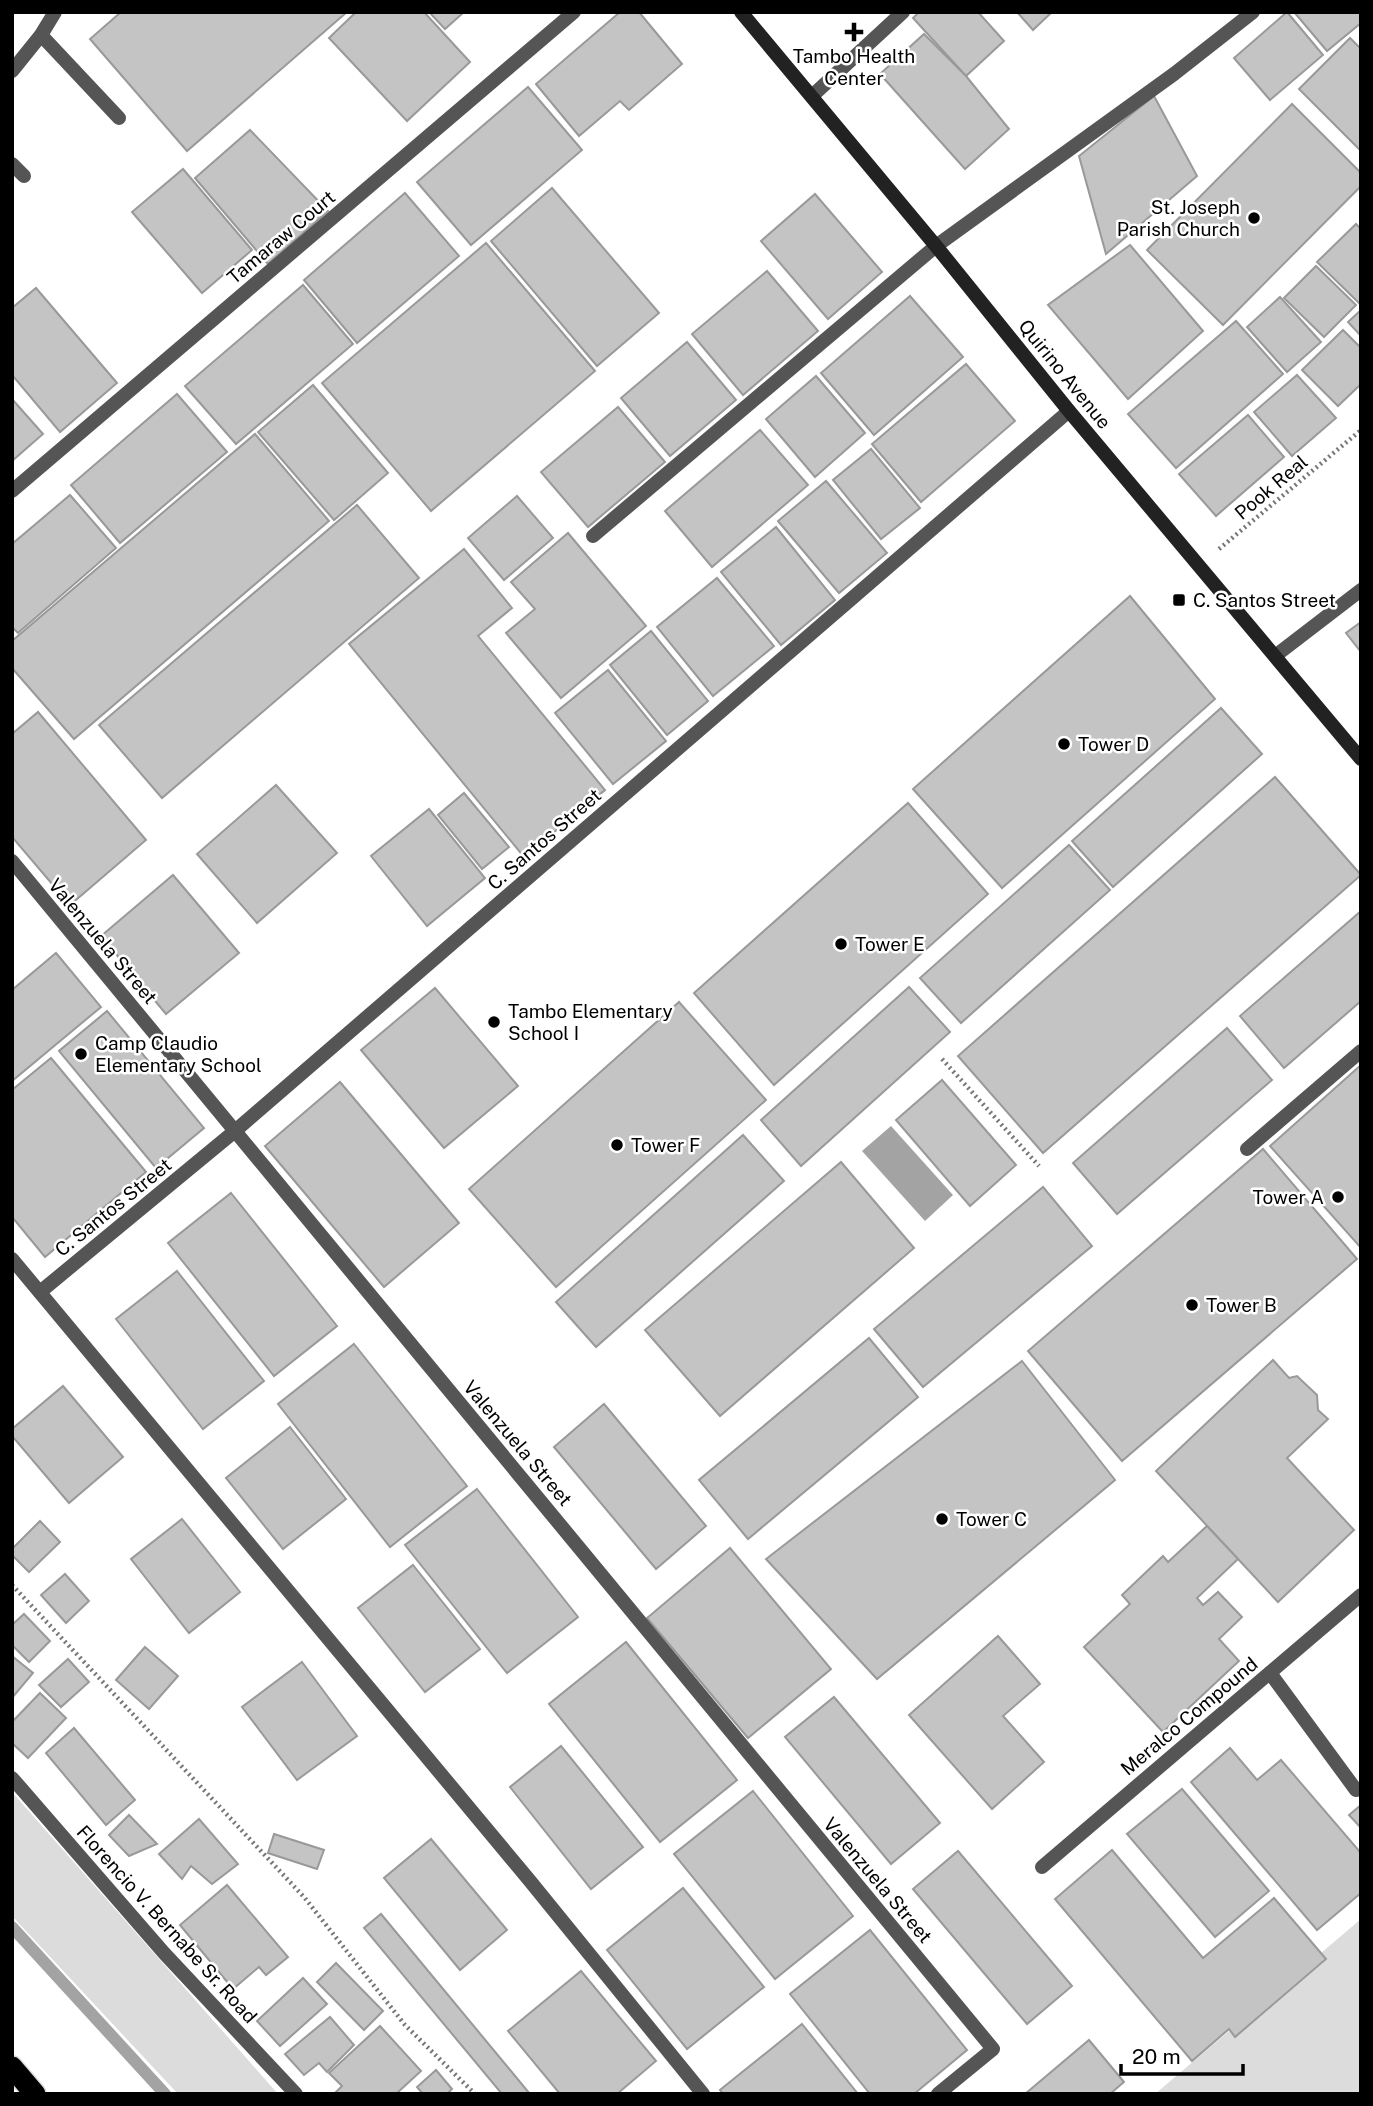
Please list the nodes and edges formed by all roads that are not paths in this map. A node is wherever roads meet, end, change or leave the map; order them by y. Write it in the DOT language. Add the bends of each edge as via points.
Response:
graph roads {
  1 [pos="55,12"];
  2 [pos="574,12"];
  3 [pos="741,12"];
  4 [pos="903,12"];
  5 [pos="1253,12"];
  6 [pos="41,35"];
  7 [pos="12,71"];
  8 [pos="812,96"];
  9 [pos="120,118"];
  10 [pos="12,164"];
  11 [pos="24,176"];
  12 [pos="936,246"];
  13 [pos="1069,411"];
  14 [pos="12,491"];
  15 [pos="593,536"];
  16 [pos="1361,590"];
  17 [pos="1275,656"];
  18 [pos="1361,759"];
  19 [pos="12,861"];
  20 [pos="1361,1051"];
  21 [pos="236,1131"];
  22 [pos="1247,1149"];
  23 [pos="12,1259"];
  24 [pos="40,1292"];
  25 [pos="1361,1595"];
  26 [pos="1270,1673"];
  27 [pos="12,1778"];
  28 [pos="1356,1790"];
  29 [pos="1042,1867"];
  30 [pos="12,2067"];
  31 [pos="35,2094"];
  32 [pos="296,2094"];
  33 [pos="702,2094"];
  34 [pos="938,2094"];
  1 -- 6 [label="street"];
  2 -- 14 [label="street, Tamaraw Court"];
  3 -- 8 [label="main road, Quirino Avenue"];
  4 -- 8 [label="street"];
  5 -- 12 [label="street"];
  6 -- 7 [label="street"];
  6 -- 9 [label="street"];
  8 -- 12 [label="main road, Quirino Avenue"];
  10 -- 11 [label="street"];
  12 -- 13 [label="main road, Quirino Avenue"];
  12 -- 15 [label="street"];
  13 -- 17 [label="main road, Quirino Avenue"];
  13 -- 21 [label="street, C. Santos Street"];
  16 -- 17 [label="street"];
  17 -- 18 [label="main road, Quirino Avenue"];
  19 -- 21 [label="street, Valenzuela Street"];
  20 -- 22 [label="street"];
  21 -- 24 [label="street, C. Santos Street"];
  21 -- 34 [label="street, Valenzuela Street" via="993,2049"];
  23 -- 24 [label="street"];
  24 -- 33 [label="street"];
  25 -- 26 [label="street, Meralco Compound"];
  26 -- 28 [label="street"];
  26 -- 29 [label="street, Meralco Compound"];
  27 -- 32 [label="street, Florencio V. Bernabe Sr. Road" via="164,1953"];
  30 -- 31 [label="highway"];
}
